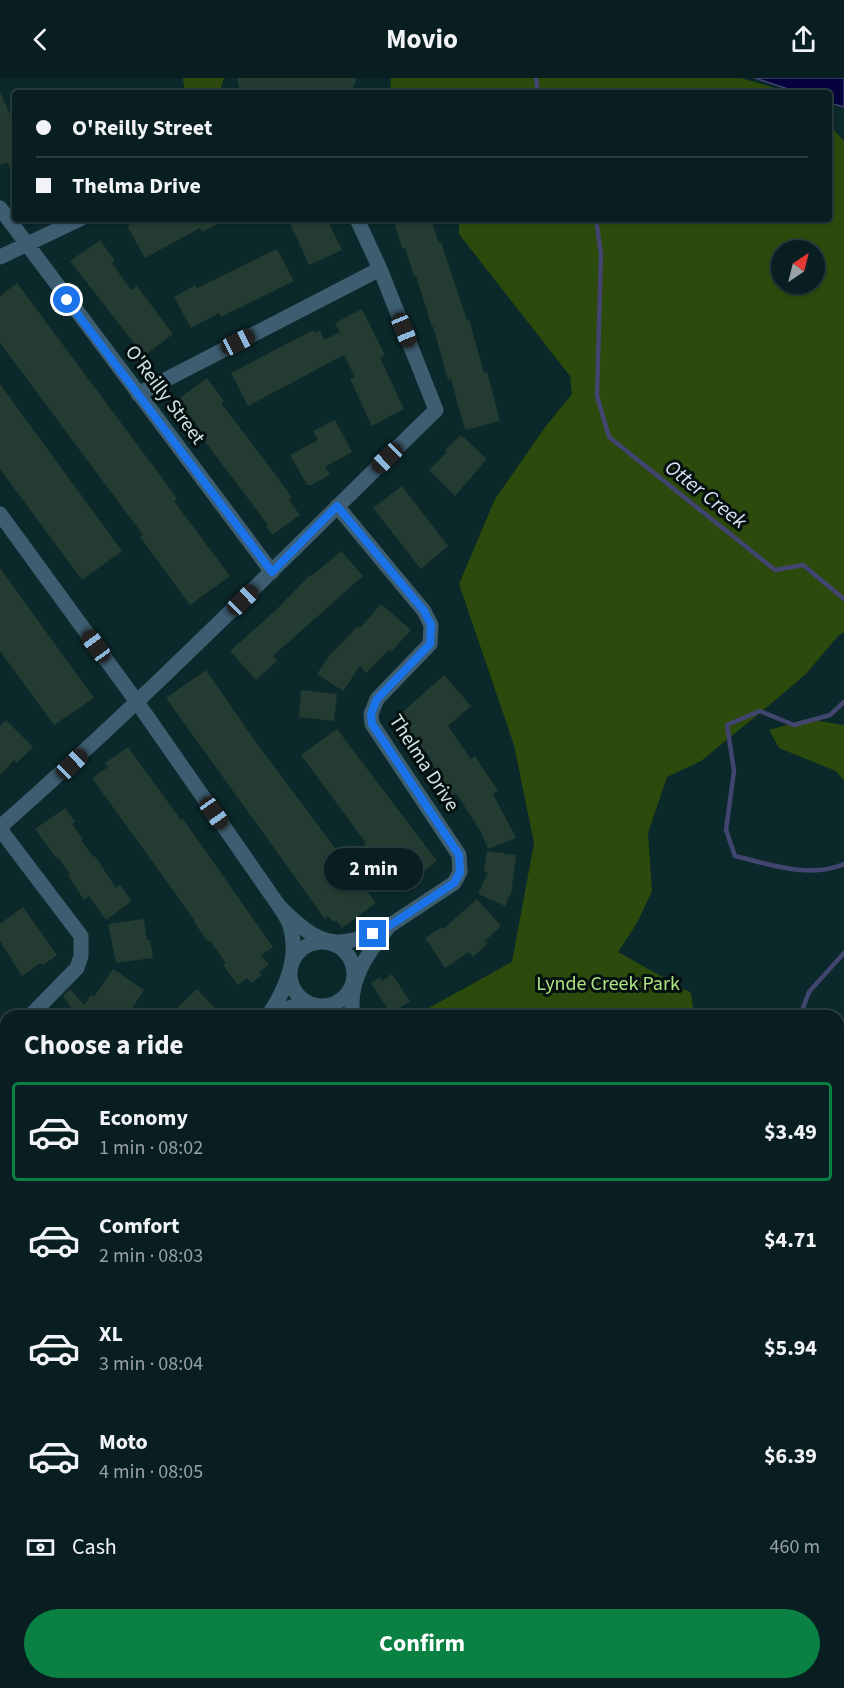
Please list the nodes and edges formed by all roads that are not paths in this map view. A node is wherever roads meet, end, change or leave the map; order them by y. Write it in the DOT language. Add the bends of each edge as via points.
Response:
graph roads {
  1 [pos="0,208"];
  2 [pos="73,222"];
  3 [pos="358,222"];
  4 [pos="25,243"];
  5 [pos="0,257"];
  6 [pos="380,269"];
  7 [pos="138,394"];
  8 [pos="337,506"];
  9 [pos="0,514"];
  10 [pos="272,572"];
  11 [pos="137,702"];
  12 [pos="0,828"];
  13 [pos="279,906"];
  14 [pos="394,922"];
  15 [pos="329,942"];
  16 [pos="290,970"];
  17 [pos="353,983"];
  18 [pos="310,1004"];
  19 [pos="36,1010"];
  20 [pos="272,1010"];
  21 [pos="285,1010"];
  22 [pos="322,1010"];
  23 [pos="353,1010"];
  1 -- 4 [label="street, O'Reilly Street"];
  2 -- 4 [label="street"];
  3 -- 6 [label="street"];
  4 -- 5 [label="street"];
  4 -- 7 [label="street, O'Reilly Street"];
  6 -- 7 [label="street"];
  6 -- 8 [label="street" via="436,410"];
  7 -- 10 [label="street, O'Reilly Street"];
  8 -- 10 [label="street"];
  8 -- 14 [label="street, Thelma Drive" via="424,611 431,625 430,644 377,699 372,724 459,855 460,872 454,883"];
  9 -- 11 [label="street"];
  10 -- 11 [label="street"];
  11 -- 12 [label="street"];
  11 -- 13 [label="street"];
  12 -- 19 [label="street" via="81,936 77,968"];
  13 -- 15 [label="street" via="294,921"];
  13 -- 16 [label="street" via="290,926 293,942"];
  14 -- 15 [label="street, Thelma Drive" via="360,939"];
  14 -- 17 [label="street, Thelma Drive" via="370,950"];
  15 -- 16 [label="street" via="318,942 299,951"];
  15 -- 17 [label="street" via="347,953 355,973"];
  16 -- 18 [label="street" via="294,990"];
  16 -- 20 [label="street"];
  17 -- 18 [label="street" via="341,1000 331,1005"];
  17 -- 23 [label="street"];
  18 -- 21 [label="street"];
  18 -- 22 [label="street"];
}
